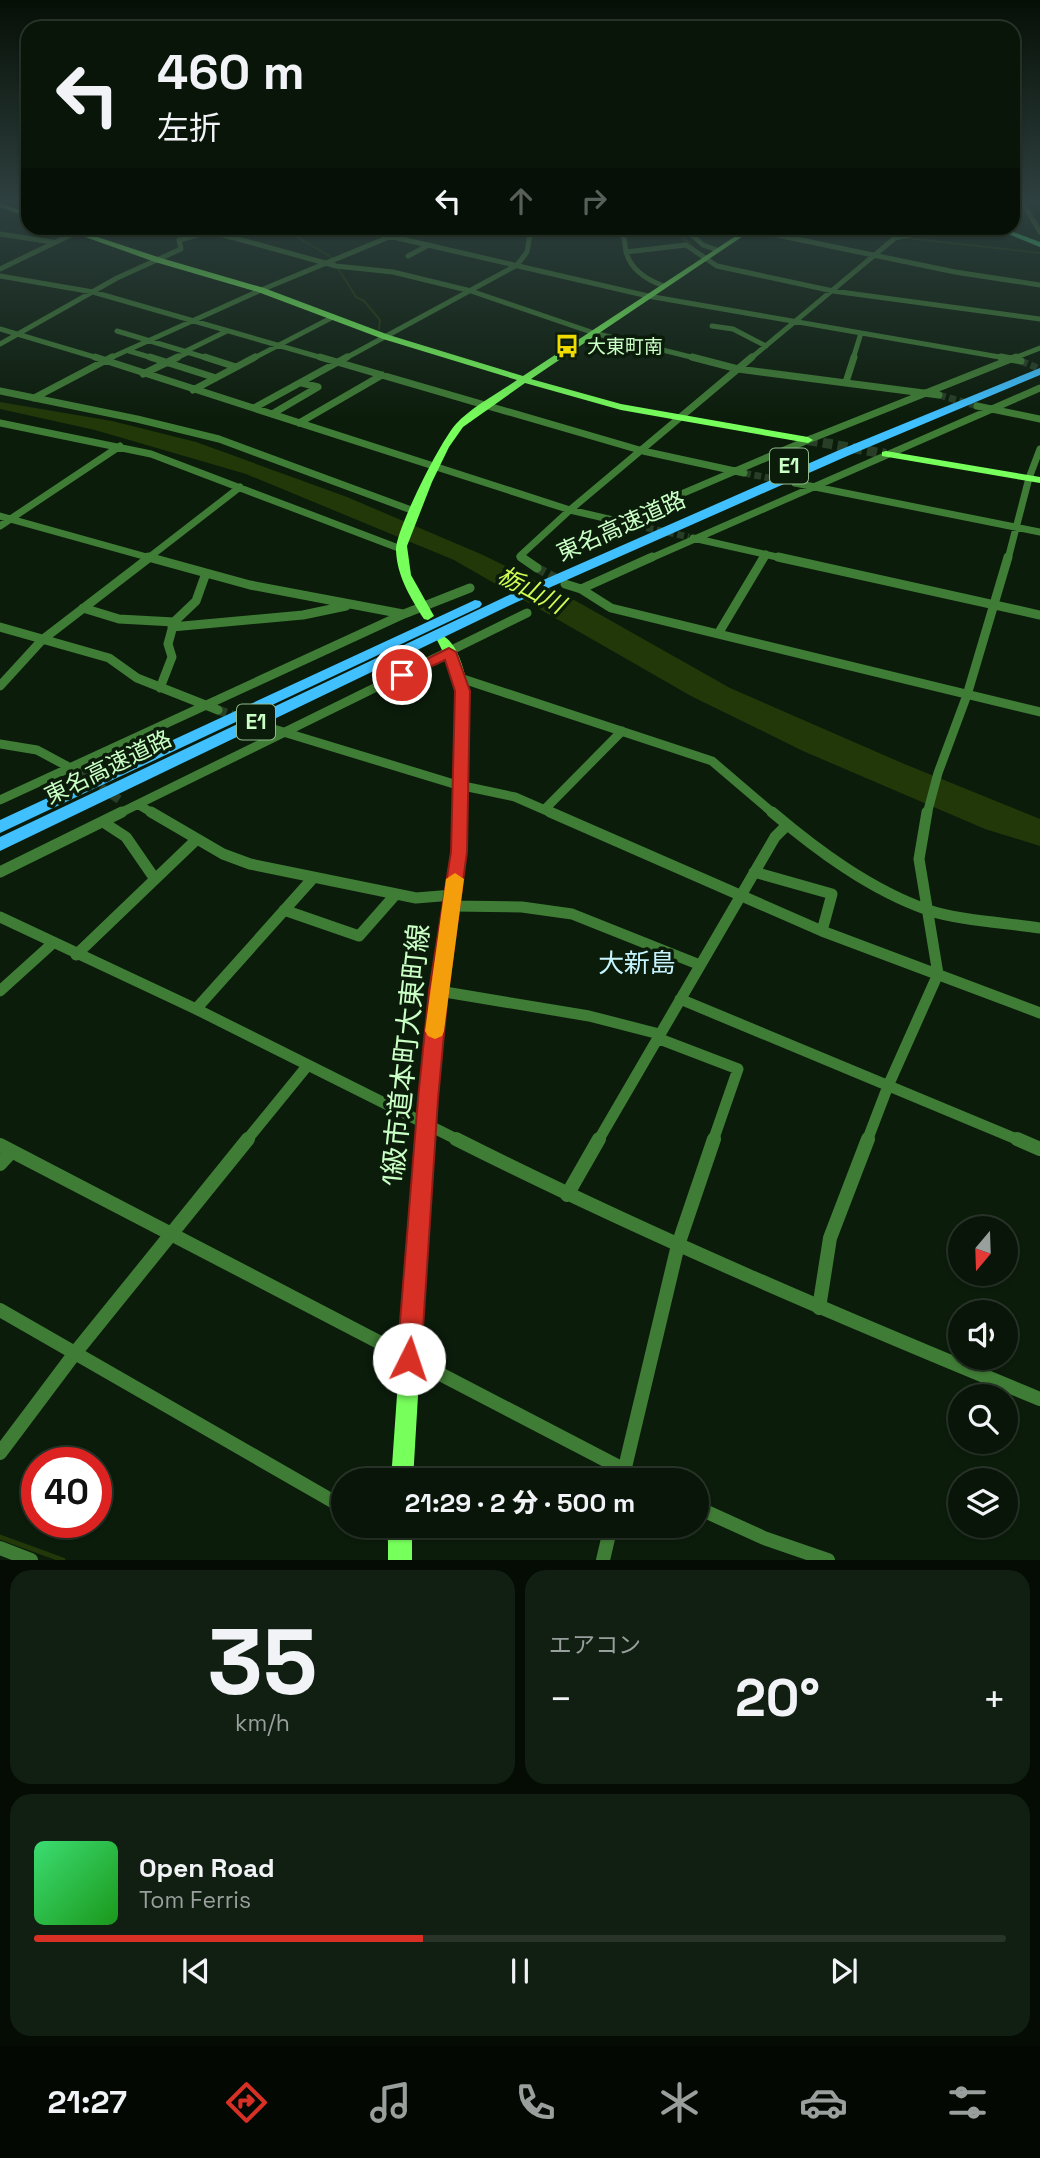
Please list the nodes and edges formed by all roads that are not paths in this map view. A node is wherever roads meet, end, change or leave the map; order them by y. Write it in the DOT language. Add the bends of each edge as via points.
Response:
graph roads {
  1 [pos="0,276"];
  2 [pos="126,276"];
  3 [pos="212,276"];
  4 [pos="292,276"];
  5 [pos="409,276"];
  6 [pos="498,276"];
  7 [pos="563,276"];
  8 [pos="643,276"];
  9 [pos="678,276"];
  10 [pos="762,276"];
  11 [pos="851,276"];
  12 [pos="987,276"];
  13 [pos="1040,285"];
  14 [pos="663,286"];
  15 [pos="261,290"];
  16 [pos="471,291"];
  17 [pos="833,291"];
  18 [pos="93,292"];
  19 [pos="648,296"];
  20 [pos="333,317"];
  21 [pos="1040,319"];
  22 [pos="193,321"];
  23 [pos="794,323"];
  24 [pos="712,327"];
  25 [pos="0,330"];
  26 [pos="117,331"];
  27 [pos="227,331"];
  28 [pos="19,333"];
  29 [pos="593,333"];
  30 [pos="860,333"];
  31 [pos="386,337"];
  32 [pos="149,341"];
  33 [pos="0,344"];
  34 [pos="279,346"];
  35 [pos="766,346"];
  36 [pos="1040,348"];
  37 [pos="129,351"];
  38 [pos="185,352"];
  39 [pos="1011,359"];
  40 [pos="1021,361"];
  41 [pos="105,362"];
  42 [pos="167,362"];
  43 [pos="339,363"];
  44 [pos="1040,363"];
  45 [pos="236,368"];
  46 [pos="738,369"];
  47 [pos="1040,371"];
  48 [pos="143,374"];
  49 [pos="382,376"];
  50 [pos="216,378"];
  51 [pos="523,380"];
  52 [pos="846,382"];
  53 [pos="302,383"];
  54 [pos="1040,388"];
  55 [pos="193,390"];
  56 [pos="0,391"];
  57 [pos="927,391"];
  58 [pos="939,395"];
  59 [pos="34,398"];
  60 [pos="485,405"];
  61 [pos="976,406"];
  62 [pos="254,408"];
  63 [pos="988,409"];
  64 [pos="272,414"];
  65 [pos="681,418"];
  66 [pos="1040,419"];
  67 [pos="0,423"];
  68 [pos="299,423"];
  69 [pos="808,440"];
  70 [pos="120,446"];
  71 [pos="1040,449"];
  72 [pos="643,451"];
  73 [pos="886,454"];
  74 [pos="435,467"];
  75 [pos="735,471"];
  76 [pos="744,473"];
  77 [pos="1034,480"];
  78 [pos="795,483"];
  79 [pos="810,486"];
  80 [pos="240,487"];
  81 [pos="570,510"];
  82 [pos="413,512"];
  83 [pos="0,516"];
  84 [pos="10,519"];
  85 [pos="0,526"];
  86 [pos="1017,528"];
  87 [pos="1040,533"];
  88 [pos="692,537"];
  89 [pos="401,548"];
  90 [pos="766,554"];
  91 [pos="148,558"];
  92 [pos="206,573"];
  93 [pos="549,577"];
  94 [pos="470,588"];
  95 [pos="581,589"];
  96 [pos="505,596"];
  97 [pos="354,604"];
  98 [pos="993,605"];
  99 [pos="83,608"];
  100 [pos="426,611"];
  101 [pos="527,613"];
  102 [pos="404,614"];
  103 [pos="1040,615"];
  104 [pos="173,624"];
  105 [pos="0,627"];
  106 [pos="718,634"];
  107 [pos="42,639"];
  108 [pos="446,646"];
  109 [pos="460,678"];
  110 [pos="0,686"];
  111 [pos="160,688"];
  112 [pos="967,695"];
  113 [pos="205,705"];
  114 [pos="218,710"];
  115 [pos="1040,712"];
  116 [pos="267,727"];
  117 [pos="622,732"];
  118 [pos="284,733"];
  119 [pos="0,744"];
  120 [pos="73,769"];
  121 [pos="462,786"];
  122 [pos="0,800"];
  123 [pos="123,802"];
  124 [pos="137,806"];
  125 [pos="545,809"];
  126 [pos="103,822"];
  127 [pos="787,825"];
  128 [pos="0,827"];
  129 [pos="197,839"];
  130 [pos="0,845"];
  131 [pos="0,872"];
  132 [pos="754,872"];
  133 [pos="314,877"];
  134 [pos="155,879"];
  135 [pos="396,894"];
  136 [pos="740,896"];
  137 [pos="452,900"];
  138 [pos="284,911"];
  139 [pos="930,911"];
  140 [pos="0,917"];
  141 [pos="1040,928"];
  142 [pos="821,931"];
  143 [pos="53,943"];
  144 [pos="76,955"];
  145 [pos="700,965"];
  146 [pos="938,974"];
  147 [pos="0,991"];
  148 [pos="439,991"];
  149 [pos="680,999"];
  150 [pos="196,1009"];
  151 [pos="1040,1013"];
  152 [pos="658,1036"];
  153 [pos="308,1065"];
  154 [pos="888,1086"];
  155 [pos="425,1126"];
  156 [pos="6,1149"];
  157 [pos="1040,1149"];
  158 [pos="0,1164"];
  159 [pos="567,1195"];
  160 [pos="170,1234"];
  161 [pos="678,1245"];
  162 [pos="819,1308"];
  163 [pos="0,1310"];
  164 [pos="75,1353"];
  165 [pos="409,1359"];
  166 [pos="1040,1399"];
  167 [pos="0,1453"];
  168 [pos="403,1468"];
  169 [pos="610,1468"];
  170 [pos="625,1468"];
  171 [pos="331,1500"];
  172 [pos="709,1513"];
  173 [pos="608,1538"];
  174 [pos="0,1548"];
  175 [pos="31,1559"];
  176 [pos="603,1559"];
  177 [pos="828,1559"];
  1 -- 18 [label="street"];
  2 -- 18 [label="street"];
  3 -- 15 [label="street"];
  4 -- 15 [label="street"];
  5 -- 16 [label="street"];
  6 -- 16 [label="street"];
  7 -- 19 [label="street"];
  8 -- 14 [label="street"];
  9 -- 14 [label="street"];
  10 -- 17 [label="street"];
  11 -- 17 [label="street"];
  12 -- 13 [label="street"];
  14 -- 19 [label="street"];
  15 -- 20 [label="street"];
  15 -- 22 [label="street"];
  16 -- 29 [label="street"];
  16 -- 31 [label="street"];
  17 -- 21 [label="street"];
  17 -- 23 [label="street"];
  18 -- 22 [label="street"];
  18 -- 28 [label="street"];
  19 -- 23 [label="street"];
  19 -- 29 [label="street"];
  20 -- 31 [label="street"];
  20 -- 34 [label="street"];
  22 -- 27 [label="street"];
  22 -- 32 [label="street"];
  23 -- 30 [label="street"];
  23 -- 35 [label="street"];
  24 -- 35 [label="street" via="733,329"];
  25 -- 28 [label="street"];
  26 -- 32 [label="street"];
  27 -- 34 [label="street"];
  27 -- 38 [label="street"];
  28 -- 33 [label="street"];
  28 -- 41 [label="street"];
  29 -- 46 [label="street"];
  29 -- 51 [label="street"];
  30 -- 39 [label="street"];
  30 -- 52 [label="street"];
  31 -- 43 [label="street"];
  31 -- 51 [label="street"];
  32 -- 37 [label="street"];
  32 -- 38 [label="street"];
  34 -- 43 [label="street"];
  34 -- 45 [label="street"];
  35 -- 46 [label="street"];
  36 -- 39 [label="street"];
  37 -- 41 [label="street"];
  37 -- 42 [label="street"];
  38 -- 42 [label="street"];
  38 -- 45 [label="street"];
  39 -- 40 [label="street"];
  39 -- 57 [label="street"];
  41 -- 48 [label="street"];
  41 -- 59 [label="street"];
  42 -- 48 [label="street"];
  42 -- 50 [label="street"];
  43 -- 49 [label="street"];
  43 -- 53 [label="street"];
  44 -- 93 [label="highway, 東名高速道路 / E1" via="828,449"];
  45 -- 50 [label="street"];
  46 -- 52 [label="street"];
  46 -- 65 [label="street"];
  47 -- 93 [label="highway, 東名高速道路 / E1"];
  48 -- 55 [label="street"];
  49 -- 60 [label="street"];
  49 -- 68 [label="street"];
  50 -- 55 [label="street"];
  51 -- 60 [label="street"];
  51 -- 65 [label="street" via="599,402"];
  52 -- 57 [label="street"];
  53 -- 62 [label="street"];
  53 -- 64 [label="street" via="318,387"];
  54 -- 63 [label="street"];
  55 -- 62 [label="street"];
  56 -- 59 [label="street"];
  57 -- 58 [label="street"];
  57 -- 69 [label="street"];
  59 -- 82 [label="street" via="219,439 322,474"];
  60 -- 72 [label="street"];
  60 -- 74 [label="street" via="453,433"];
  61 -- 63 [label="street"];
  62 -- 64 [label="street"];
  63 -- 66 [label="street"];
  63 -- 73 [label="street"];
  64 -- 68 [label="street"];
  65 -- 69 [label="street"];
  65 -- 72 [label="street"];
  67 -- 70 [label="street"];
  68 -- 74 [label="street"];
  69 -- 75 [label="street"];
  70 -- 80 [label="street"];
  70 -- 84 [label="street"];
  71 -- 77 [label="street"];
  72 -- 75 [label="street"];
  72 -- 81 [label="street"];
  73 -- 77 [label="street"];
  73 -- 79 [label="street"];
  74 -- 81 [label="street"];
  74 -- 82 [label="street"];
  75 -- 76 [label="street"];
  75 -- 81 [label="street" via="622,522"];
  77 -- 86 [label="street"];
  78 -- 79 [label="street"];
  79 -- 86 [label="street"];
  79 -- 88 [label="street"];
  80 -- 89 [label="street"];
  80 -- 91 [label="street"];
  81 -- 93 [label="street" via="520,556"];
  82 -- 89 [label="street"];
  83 -- 84 [label="street"];
  84 -- 85 [label="street"];
  84 -- 91 [label="street"];
  86 -- 87 [label="street"];
  86 -- 98 [label="street"];
  88 -- 90 [label="street"];
  88 -- 95 [label="street"];
  89 -- 100 [label="street" via="405,575"];
  90 -- 98 [label="street"];
  90 -- 106 [label="street"];
  91 -- 92 [label="street"];
  91 -- 99 [label="street"];
  92 -- 97 [label="street"];
  92 -- 104 [label="street" via="196,601"];
  93 -- 95 [label="street"];
  93 -- 96 [label="highway, 東名高速道路 / E1"];
  94 -- 100 [label="street"];
  95 -- 106 [label="street" via="611,608"];
  96 -- 128 [label="highway, 東名高速道路 / E1"];
  96 -- 130 [label="highway, 東名高速道路 / E1"];
  97 -- 102 [label="street"];
  97 -- 104 [label="street" via="303,615"];
  98 -- 103 [label="street"];
  98 -- 112 [label="street"];
  99 -- 104 [label="street" via="120,619"];
  99 -- 107 [label="street"];
  100 -- 102 [label="street"];
  101 -- 108 [label="street"];
  102 -- 113 [label="street"];
  104 -- 111 [label="street" via="168,644 172,657"];
  105 -- 107 [label="street"];
  106 -- 112 [label="street"];
  107 -- 110 [label="street"];
  107 -- 111 [label="street" via="109,658"];
  108 -- 109 [label="street, 1級市道本町大東町線"];
  108 -- 118 [label="street"];
  109 -- 117 [label="street"];
  109 -- 121 [label="street, 1級市道本町大東町線"];
  111 -- 113 [label="street"];
  112 -- 115 [label="street"];
  112 -- 139 [label="street" via="925,821 919,859"];
  113 -- 114 [label="street"];
  113 -- 120 [label="street"];
  116 -- 118 [label="street"];
  117 -- 125 [label="street"];
  117 -- 127 [label="street" via="712,761"];
  118 -- 121 [label="street"];
  118 -- 124 [label="street"];
  119 -- 120 [label="street" via="37,750"];
  120 -- 122 [label="street"];
  121 -- 125 [label="street" via="515,797"];
  121 -- 137 [label="street, 1級市道本町大東町線"];
  123 -- 124 [label="street"];
  124 -- 126 [label="street"];
  124 -- 129 [label="street"];
  125 -- 136 [label="street"];
  126 -- 131 [label="street"];
  126 -- 134 [label="street" via="127,837"];
  127 -- 132 [label="street"];
  127 -- 139 [label="street" via="844,867"];
  129 -- 133 [label="street" via="250,864"];
  129 -- 134 [label="street"];
  132 -- 136 [label="street"];
  132 -- 142 [label="street" via="832,894"];
  133 -- 135 [label="street"];
  133 -- 138 [label="street"];
  134 -- 144 [label="street"];
  135 -- 137 [label="street"];
  135 -- 138 [label="street" via="359,936"];
  136 -- 142 [label="street"];
  136 -- 145 [label="street"];
  137 -- 145 [label="street" via="572,914"];
  137 -- 148 [label="street, 1級市道本町大東町線"];
  138 -- 150 [label="street"];
  139 -- 141 [label="street"];
  139 -- 146 [label="street"];
  140 -- 143 [label="street"];
  142 -- 146 [label="street"];
  143 -- 144 [label="street"];
  143 -- 147 [label="street"];
  144 -- 150 [label="street"];
  145 -- 149 [label="street"];
  146 -- 151 [label="street"];
  146 -- 154 [label="street"];
  148 -- 152 [label="street" via="589,1016"];
  148 -- 155 [label="street, 1級市道本町大東町線"];
  149 -- 152 [label="street"];
  149 -- 154 [label="street"];
  150 -- 153 [label="street"];
  152 -- 159 [label="street"];
  152 -- 161 [label="street" via="738,1069"];
  153 -- 155 [label="street"];
  153 -- 160 [label="street"];
  154 -- 157 [label="street"];
  154 -- 162 [label="street" via="830,1238"];
  155 -- 159 [label="street"];
  155 -- 165 [label="street, 1級市道本町大東町線"];
  156 -- 158 [label="street"];
  156 -- 160 [label="street"];
  159 -- 161 [label="street"];
  160 -- 164 [label="street"];
  160 -- 165 [label="street"];
  161 -- 162 [label="street"];
  161 -- 170 [label="street"];
  162 -- 166 [label="street"];
  163 -- 164 [label="street"];
  164 -- 167 [label="street"];
  164 -- 171 [label="street"];
  165 -- 168 [label="street, 1級市道本町大東町線"];
  165 -- 169 [label="street"];
  172 -- 177 [label="street" via="764,1538"];
  173 -- 176 [label="street"];
  174 -- 175 [label="street"];
}
